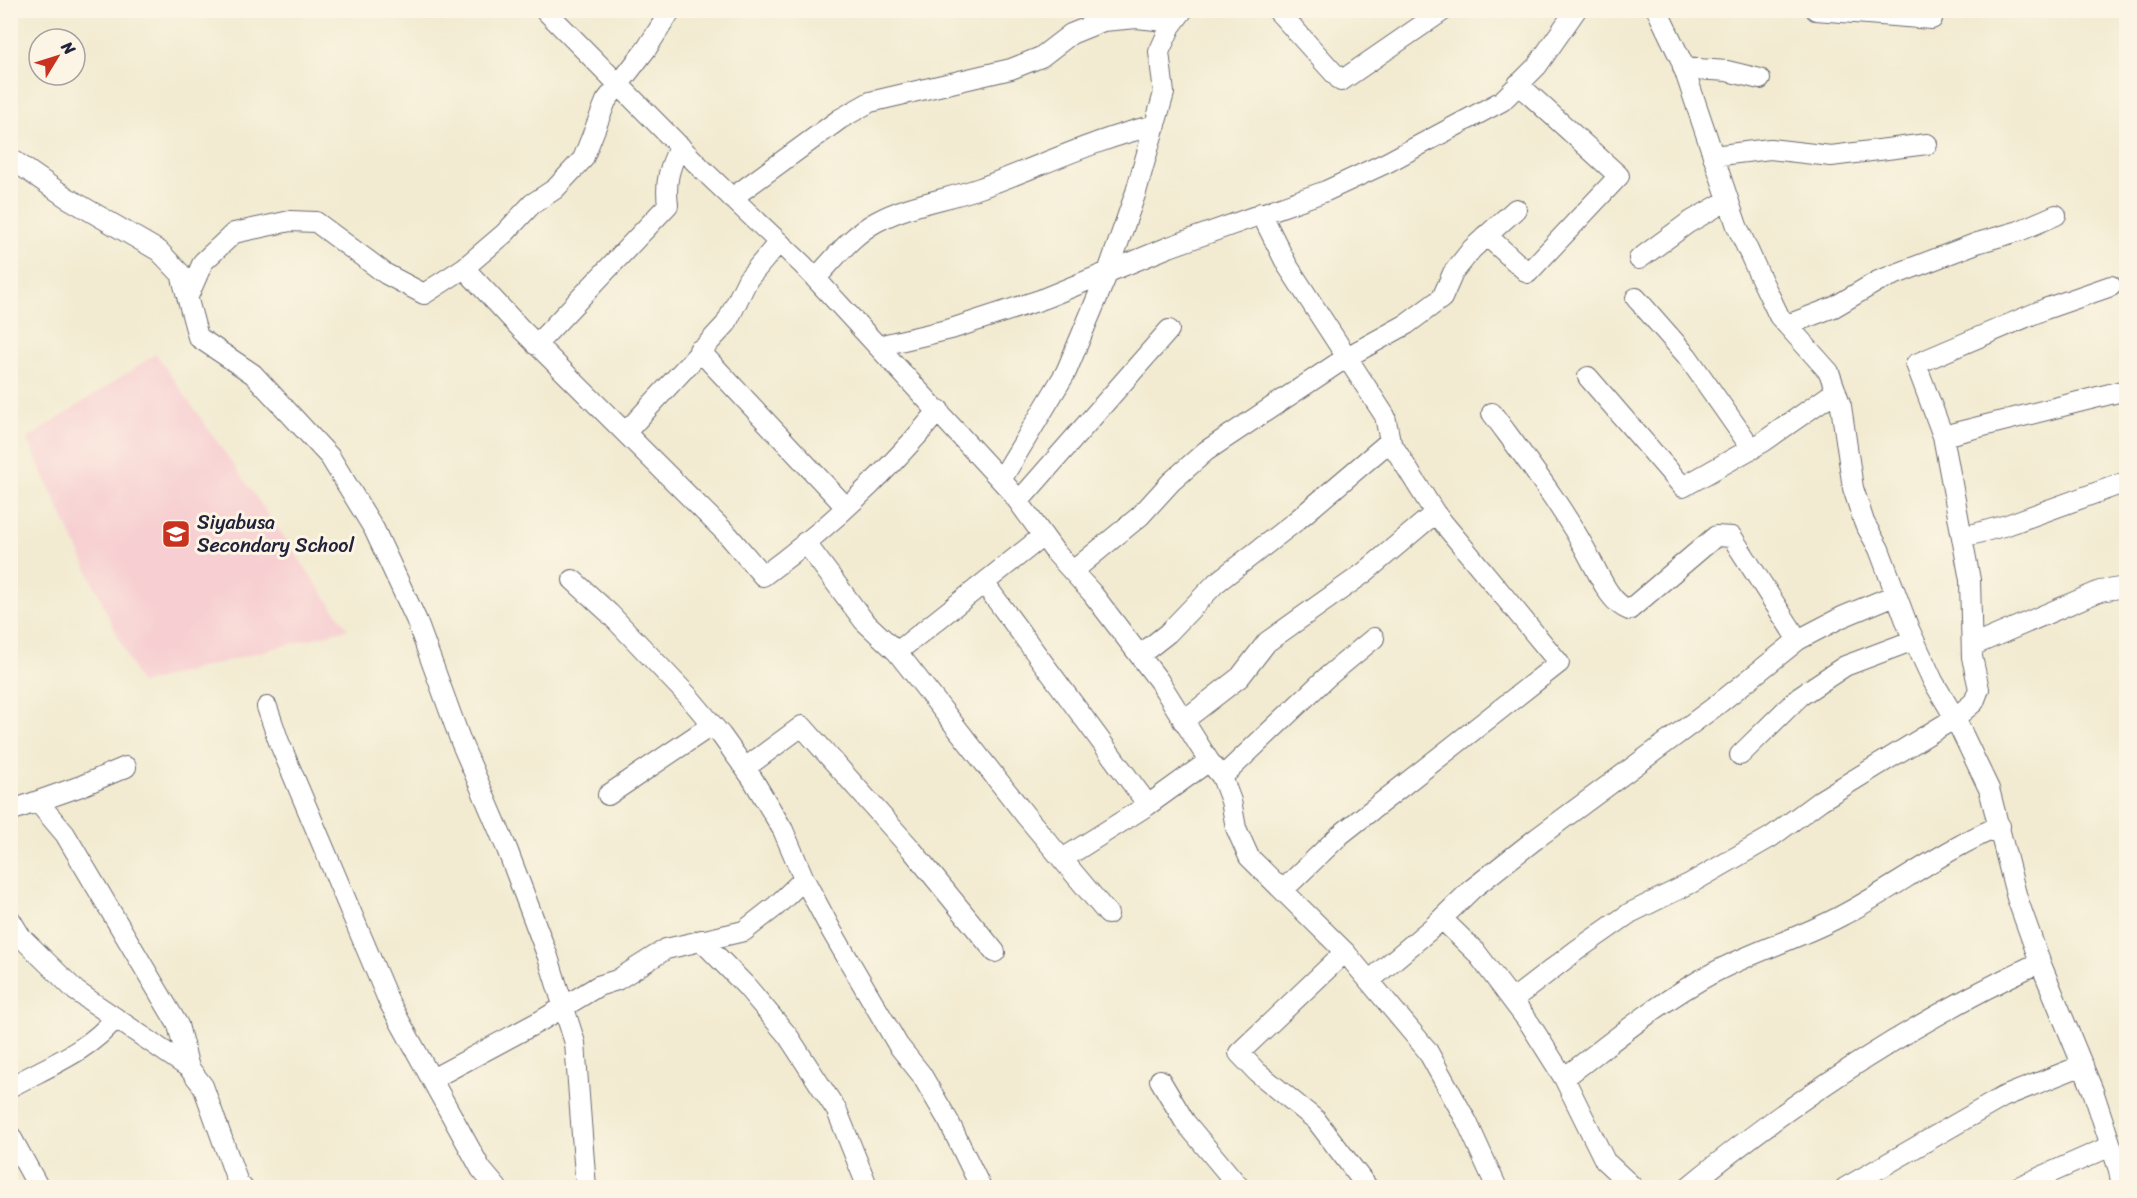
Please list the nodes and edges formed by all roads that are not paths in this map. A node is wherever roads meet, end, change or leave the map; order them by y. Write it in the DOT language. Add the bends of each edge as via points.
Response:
graph roads {
  1 [pos="545,10"];
  2 [pos="671,10"];
  3 [pos="1277,10"];
  4 [pos="1443,10"];
  5 [pos="1576,10"];
  6 [pos="1657,10"];
  7 [pos="1816,10"];
  8 [pos="1178,16"];
  9 [pos="1932,19"];
  10 [pos="1683,68"];
  11 [pos="1760,79"];
  12 [pos="1518,84"];
  13 [pos="618,85"];
  14 [pos="1156,125"];
  15 [pos="1927,144"];
  16 [pos="680,146"];
  17 [pos="1713,156"];
  18 [pos="14,166"];
  19 [pos="732,198"];
  20 [pos="1728,200"];
  21 [pos="1516,209"];
  22 [pos="1261,213"];
  23 [pos="2056,215"];
  24 [pos="1486,235"];
  25 [pos="779,242"];
  26 [pos="1639,259"];
  27 [pos="464,268"];
  28 [pos="1108,272"];
  29 [pos="816,278"];
  30 [pos="2111,286"];
  31 [pos="189,294"];
  32 [pos="1636,298"];
  33 [pos="1787,326"];
  34 [pos="1169,330"];
  35 [pos="536,345"];
  36 [pos="878,346"];
  37 [pos="699,350"];
  38 [pos="1347,357"];
  39 [pos="1588,377"];
  40 [pos="2127,390"];
  41 [pos="1836,391"];
  42 [pos="939,410"];
  43 [pos="1492,413"];
  44 [pos="626,432"];
  45 [pos="1943,436"];
  46 [pos="1390,441"];
  47 [pos="1752,449"];
  48 [pos="1001,480"];
  49 [pos="2127,482"];
  50 [pos="1018,501"];
  51 [pos="845,506"];
  52 [pos="1435,513"];
  53 [pos="1043,536"];
  54 [pos="1963,537"];
  55 [pos="805,542"];
  56 [pos="1072,572"];
  57 [pos="573,580"];
  58 [pos="984,583"];
  59 [pos="2127,587"];
  60 [pos="1895,595"];
  61 [pos="1374,638"];
  62 [pos="1798,640"];
  63 [pos="1914,640"];
  64 [pos="1971,646"];
  65 [pos="897,652"];
  66 [pos="1140,655"];
  67 [pos="267,707"];
  68 [pos="1955,718"];
  69 [pos="1183,721"];
  70 [pos="712,725"];
  71 [pos="1740,754"];
  72 [pos="1209,761"];
  73 [pos="126,767"];
  74 [pos="745,768"];
  75 [pos="1222,777"];
  76 [pos="608,795"];
  77 [pos="38,802"];
  78 [pos="1148,805"];
  79 [pos="10,811"];
  80 [pos="2000,826"];
  81 [pos="1064,858"];
  82 [pos="804,879"];
  83 [pos="1283,891"];
  84 [pos="1108,914"];
  85 [pos="1442,919"];
  86 [pos="10,920"];
  87 [pos="701,940"];
  88 [pos="995,952"];
  89 [pos="1345,952"];
  90 [pos="2040,962"];
  91 [pos="1369,981"];
  92 [pos="1512,1000"];
  93 [pos="564,1006"];
  94 [pos="116,1018"];
  95 [pos="2083,1065"];
  96 [pos="189,1068"];
  97 [pos="1564,1078"];
  98 [pos="432,1079"];
  99 [pos="1160,1080"];
  100 [pos="10,1087"];
  101 [pos="10,1135"];
  102 [pos="2111,1146"];
  103 [pos="238,1186"];
  104 [pos="39,1188"];
  105 [pos="497,1188"];
  106 [pos="586,1188"];
  107 [pos="868,1188"];
  108 [pos="981,1188"];
  109 [pos="1240,1188"];
  110 [pos="1368,1188"];
  111 [pos="1497,1188"];
  112 [pos="1634,1188"];
  113 [pos="1687,1188"];
  114 [pos="1845,1188"];
  115 [pos="2016,1188"];
  116 [pos="2122,1188"];
  1 -- 13 [label="street"];
  2 -- 13 [label="street"];
  3 -- 4 [label="street" via="1341,81"];
  5 -- 12 [label="street" via="1537,66"];
  6 -- 10 [label="street"];
  7 -- 9 [label="street"];
  8 -- 14 [label="street" via="1159,52 1164,93"];
  8 -- 19 [label="street" via="1103,21 1071,34 1041,57 1011,69 870,102 833,124"];
  10 -- 11 [label="street" via="1727,71"];
  10 -- 17 [label="street"];
  12 -- 22 [label="street" via="1502,101 1388,162 1326,191"];
  12 -- 24 [label="street" via="1619,176 1528,273"];
  13 -- 16 [label="street"];
  13 -- 27 [label="street" via="597,119 583,159 555,189 532,204"];
  14 -- 28 [label="street"];
  14 -- 29 [label="street" via="1121,133 1024,172 909,208 875,223"];
  15 -- 17 [label="street" via="1831,156 1770,149"];
  16 -- 19 [label="street"];
  16 -- 35 [label="street" via="670,164 665,186 668,205"];
  17 -- 20 [label="street"];
  18 -- 31 [label="street" via="159,251 181,274"];
  19 -- 25 [label="street"];
  20 -- 26 [label="street"];
  20 -- 33 [label="street" via="1756,270"];
  21 -- 24 [label="street"];
  22 -- 28 [label="street"];
  22 -- 38 [label="street" via="1287,265"];
  23 -- 33 [label="street" via="1878,281 1834,307"];
  24 -- 38 [label="street" via="1453,273 1442,298 1407,324"];
  25 -- 29 [label="street"];
  25 -- 37 [label="street" via="748,279 726,324"];
  27 -- 31 [label="street" via="424,294 386,274 316,222 290,221 234,234 203,262"];
  27 -- 35 [label="street"];
  28 -- 36 [label="street" via="1040,300 951,329"];
  28 -- 48 [label="street" via="1066,372"];
  29 -- 36 [label="street"];
  30 -- 45 [label="street" via="2045,309 1916,364"];
  31 -- 93 [label="street" via="198,337 253,374 330,457 374,529 416,619"];
  32 -- 47 [label="street" via="1687,356"];
  33 -- 41 [label="street" via="1829,372"];
  34 -- 50 [label="street"];
  35 -- 44 [label="street"];
  36 -- 42 [label="street"];
  37 -- 44 [label="street" via="664,394"];
  37 -- 51 [label="street"];
  38 -- 46 [label="street" via="1385,416"];
  38 -- 56 [label="street" via="1206,451 1140,516"];
  39 -- 47 [label="street" via="1683,487"];
  40 -- 45 [label="street"];
  41 -- 47 [label="street"];
  41 -- 60 [label="street" via="1853,488"];
  42 -- 48 [label="street"];
  42 -- 51 [label="street" via="916,438"];
  43 -- 62 [label="street" via="1578,534 1618,606 1629,610 1716,536 1732,537"];
  44 -- 55 [label="street" via="763,576"];
  45 -- 54 [label="street"];
  46 -- 52 [label="street"];
  46 -- 66 [label="street" via="1216,583 1168,633"];
  48 -- 50 [label="street"];
  49 -- 54 [label="street"];
  50 -- 53 [label="street"];
  51 -- 55 [label="street"];
  52 -- 69 [label="street" via="1364,573 1267,642 1240,677"];
  52 -- 83 [label="street" via="1559,663 1340,834"];
  53 -- 56 [label="street"];
  53 -- 58 [label="street"];
  54 -- 64 [label="street" via="1970,580"];
  55 -- 65 [label="street" via="864,621"];
  56 -- 66 [label="street"];
  57 -- 70 [label="street" via="609,613"];
  58 -- 65 [label="street"];
  58 -- 78 [label="street"];
  59 -- 64 [label="street" via="2100,591"];
  60 -- 62 [label="street"];
  60 -- 63 [label="street"];
  61 -- 75 [label="street"];
  62 -- 85 [label="street" via="1718,705 1537,838"];
  63 -- 68 [label="street"];
  63 -- 71 [label="street" via="1845,666 1800,696"];
  64 -- 68 [label="street" via="1979,689 1974,702"];
  65 -- 81 [label="street" via="1026,816"];
  66 -- 69 [label="street"];
  67 -- 98 [label="street" via="389,1002"];
  68 -- 80 [label="street" via="1989,789"];
  68 -- 92 [label="street" via="1821,800 1771,837 1630,913"];
  69 -- 72 [label="street"];
  70 -- 74 [label="street"];
  70 -- 76 [label="street"];
  72 -- 75 [label="street"];
  72 -- 78 [label="street"];
  73 -- 77 [label="street"];
  74 -- 82 [label="street" via="783,830"];
  74 -- 88 [label="street" via="802,726 912,850"];
  75 -- 83 [label="street" via="1249,858"];
  77 -- 79 [label="street"];
  77 -- 96 [label="street" via="65,834 178,1025"];
  78 -- 81 [label="street"];
  80 -- 90 [label="street" via="2017,898"];
  80 -- 97 [label="street" via="1963,842 1844,915 1712,973"];
  81 -- 84 [label="street"];
  82 -- 87 [label="street" via="744,931"];
  82 -- 108 [label="street" via="898,1046 921,1074 949,1122"];
  83 -- 89 [label="street"];
  85 -- 91 [label="street"];
  85 -- 92 [label="street" via="1476,952"];
  86 -- 94 [label="street" via="21,937 76,991"];
  87 -- 93 [label="street" via="666,949 617,980 597,986"];
  87 -- 107 [label="street" via="788,1036 837,1111"];
  89 -- 91 [label="street"];
  89 -- 110 [label="street" via="1239,1053 1316,1120"];
  90 -- 95 [label="street"];
  90 -- 113 [label="street" via="1901,1036 1829,1083"];
  91 -- 111 [label="street" via="1427,1050 1467,1122"];
  92 -- 97 [label="street"];
  93 -- 98 [label="street"];
  93 -- 106 [label="street" via="575,1043"];
  94 -- 96 [label="street"];
  94 -- 100 [label="street" via="78,1050"];
  95 -- 102 [label="street"];
  95 -- 114 [label="street" via="2003,1097"];
  96 -- 103 [label="street" via="203,1086"];
  97 -- 112 [label="street" via="1605,1161"];
  98 -- 105 [label="street" via="481,1169"];
  99 -- 109 [label="street" via="1185,1122"];
  101 -- 104 [label="street"];
  102 -- 115 [label="street"];
  102 -- 116 [label="street"];
}
